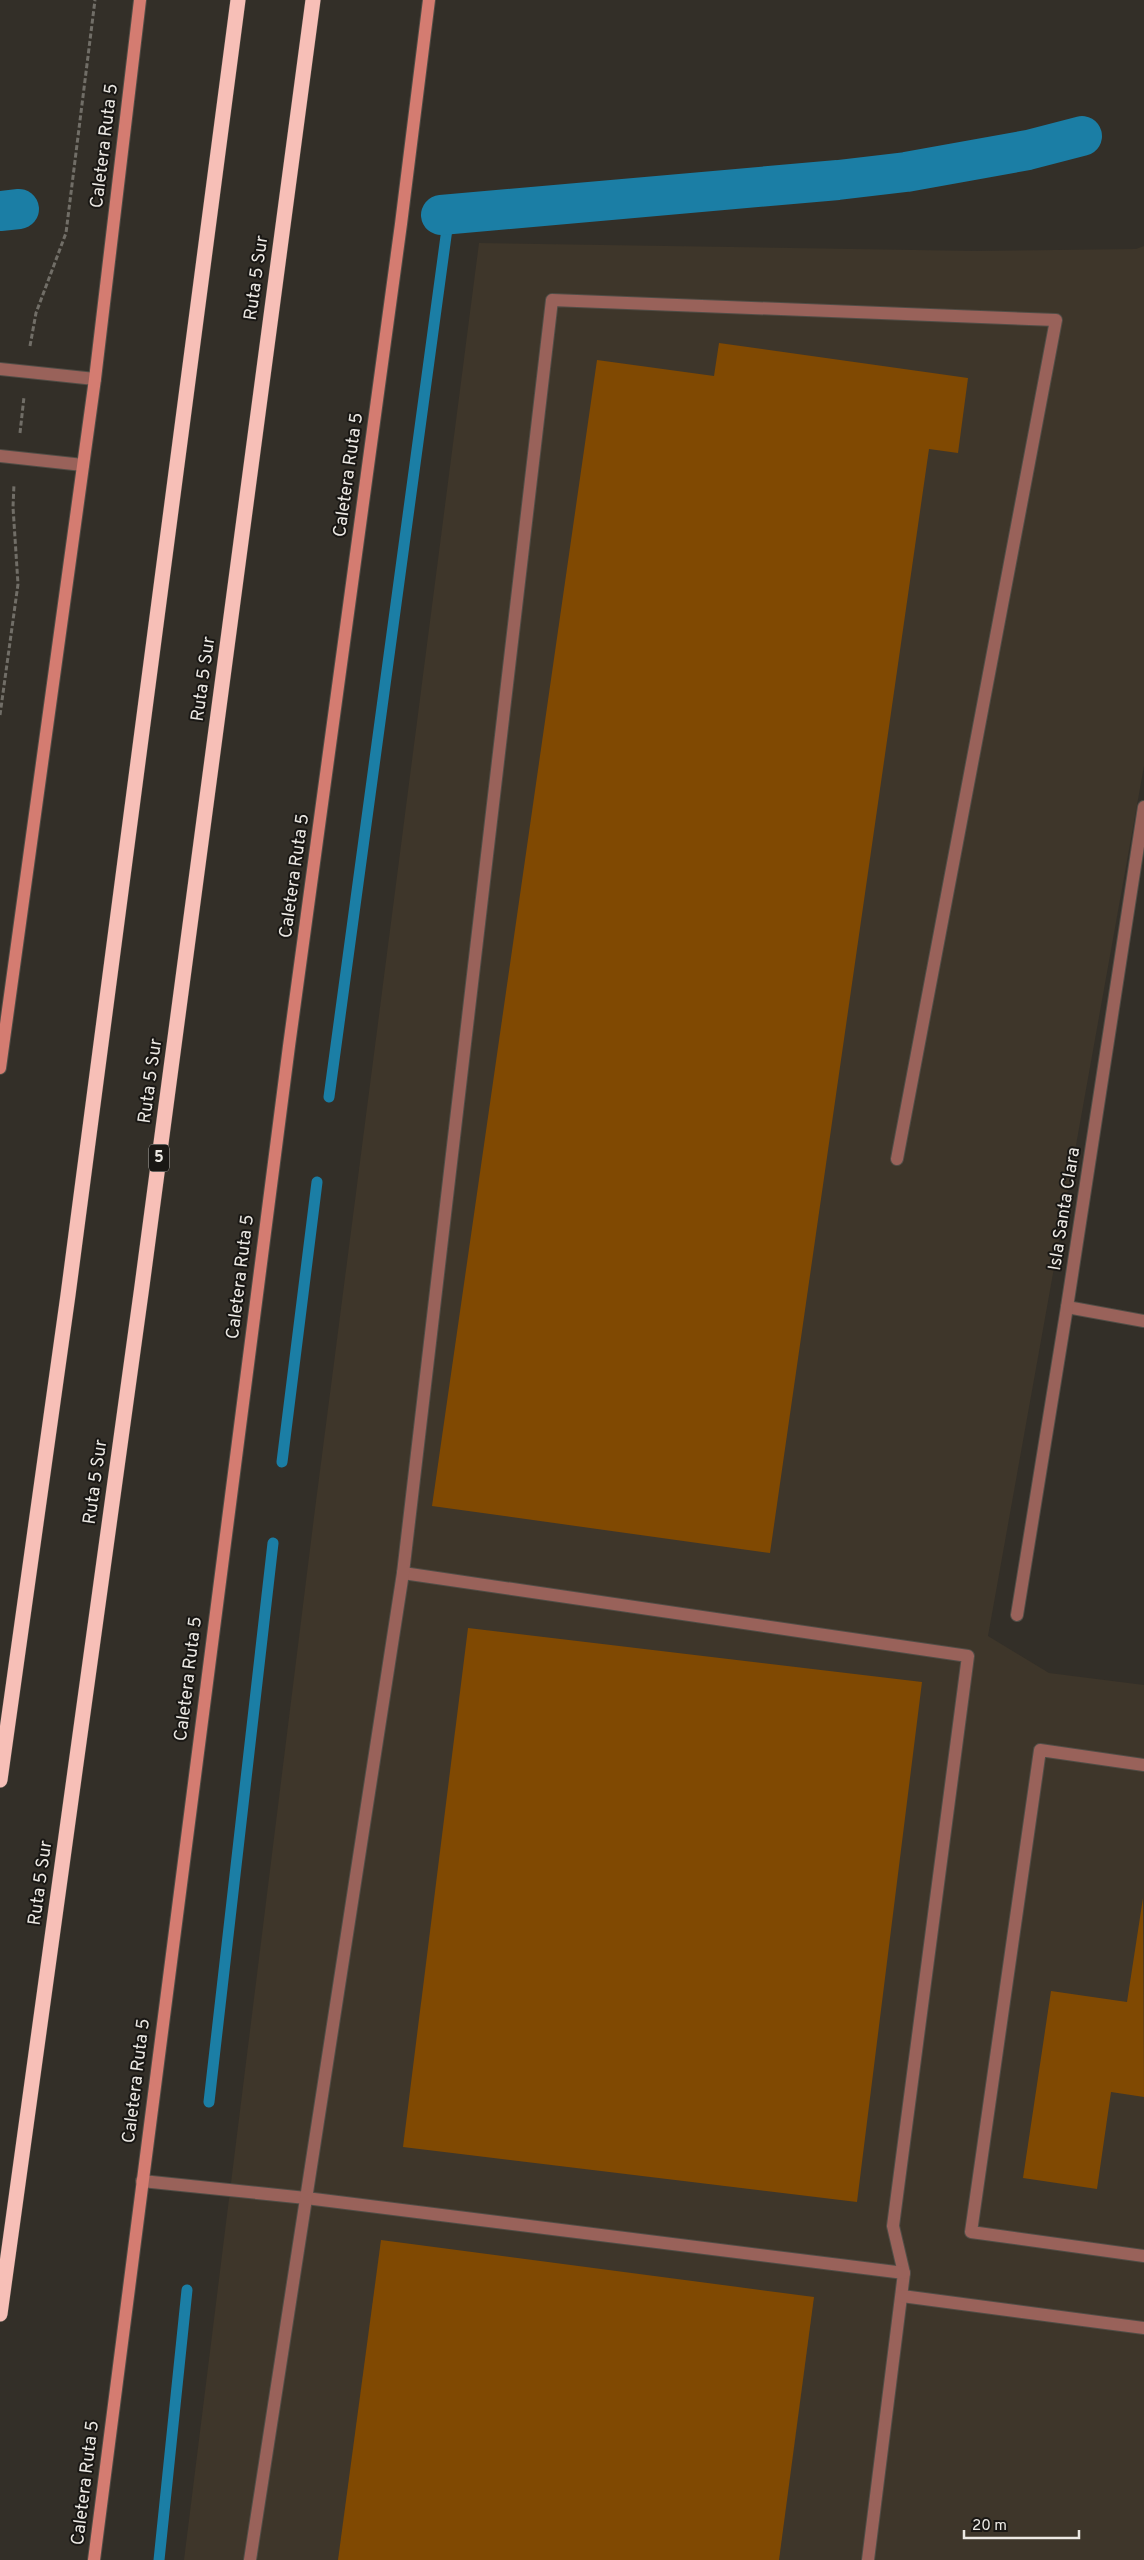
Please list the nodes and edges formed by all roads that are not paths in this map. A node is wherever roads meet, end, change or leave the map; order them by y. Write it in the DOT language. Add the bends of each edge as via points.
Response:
graph roads {
  1 [pos="140,0"];
  2 [pos="238,0"];
  3 [pos="313,0"];
  4 [pos="428,0"];
  5 [pos="0,370"];
  6 [pos="95,379"];
  7 [pos="0,456"];
  8 [pos="83,465"];
  9 [pos="1144,807"];
  10 [pos="0,1068"];
  11 [pos="897,1158"];
  12 [pos="1067,1307"];
  13 [pos="1144,1322"];
  14 [pos="403,1572"];
  15 [pos="1017,1615"];
  16 [pos="1144,1765"];
  17 [pos="0,1780"];
  18 [pos="142,2181"];
  19 [pos="306,2198"];
  20 [pos="1144,2256"];
  21 [pos="904,2273"];
  22 [pos="902,2296"];
  23 [pos="0,2314"];
  24 [pos="1144,2328"];
  25 [pos="94,2560"];
  26 [pos="250,2560"];
  27 [pos="868,2560"];
  1 -- 6 [label="street, Caletera Ruta 5"];
  2 -- 17 [label="highway" via="68,1295"];
  3 -- 23 [label="highway, Ruta 5 Sur / 5" via="142,1286"];
  4 -- 18 [label="street, Caletera Ruta 5"];
  5 -- 6 [label="street"];
  6 -- 8 [label="street, Caletera Ruta 5"];
  7 -- 8 [label="street"];
  8 -- 10 [label="street, Caletera Ruta 5"];
  9 -- 12 [label="street, Isla Santa Clara"];
  11 -- 14 [label="street" via="1056,320 552,300"];
  12 -- 13 [label="street"];
  12 -- 15 [label="street, Isla Santa Clara"];
  14 -- 19 [label="street"];
  14 -- 21 [label="street" via="968,1656 893,2226"];
  16 -- 20 [label="street" via="1040,1750 970,2232"];
  18 -- 19 [label="street"];
  18 -- 25 [label="street, Caletera Ruta 5"];
  19 -- 21 [label="street"];
  19 -- 26 [label="street"];
  21 -- 22 [label="street"];
  22 -- 24 [label="street"];
  22 -- 27 [label="street"];
}
